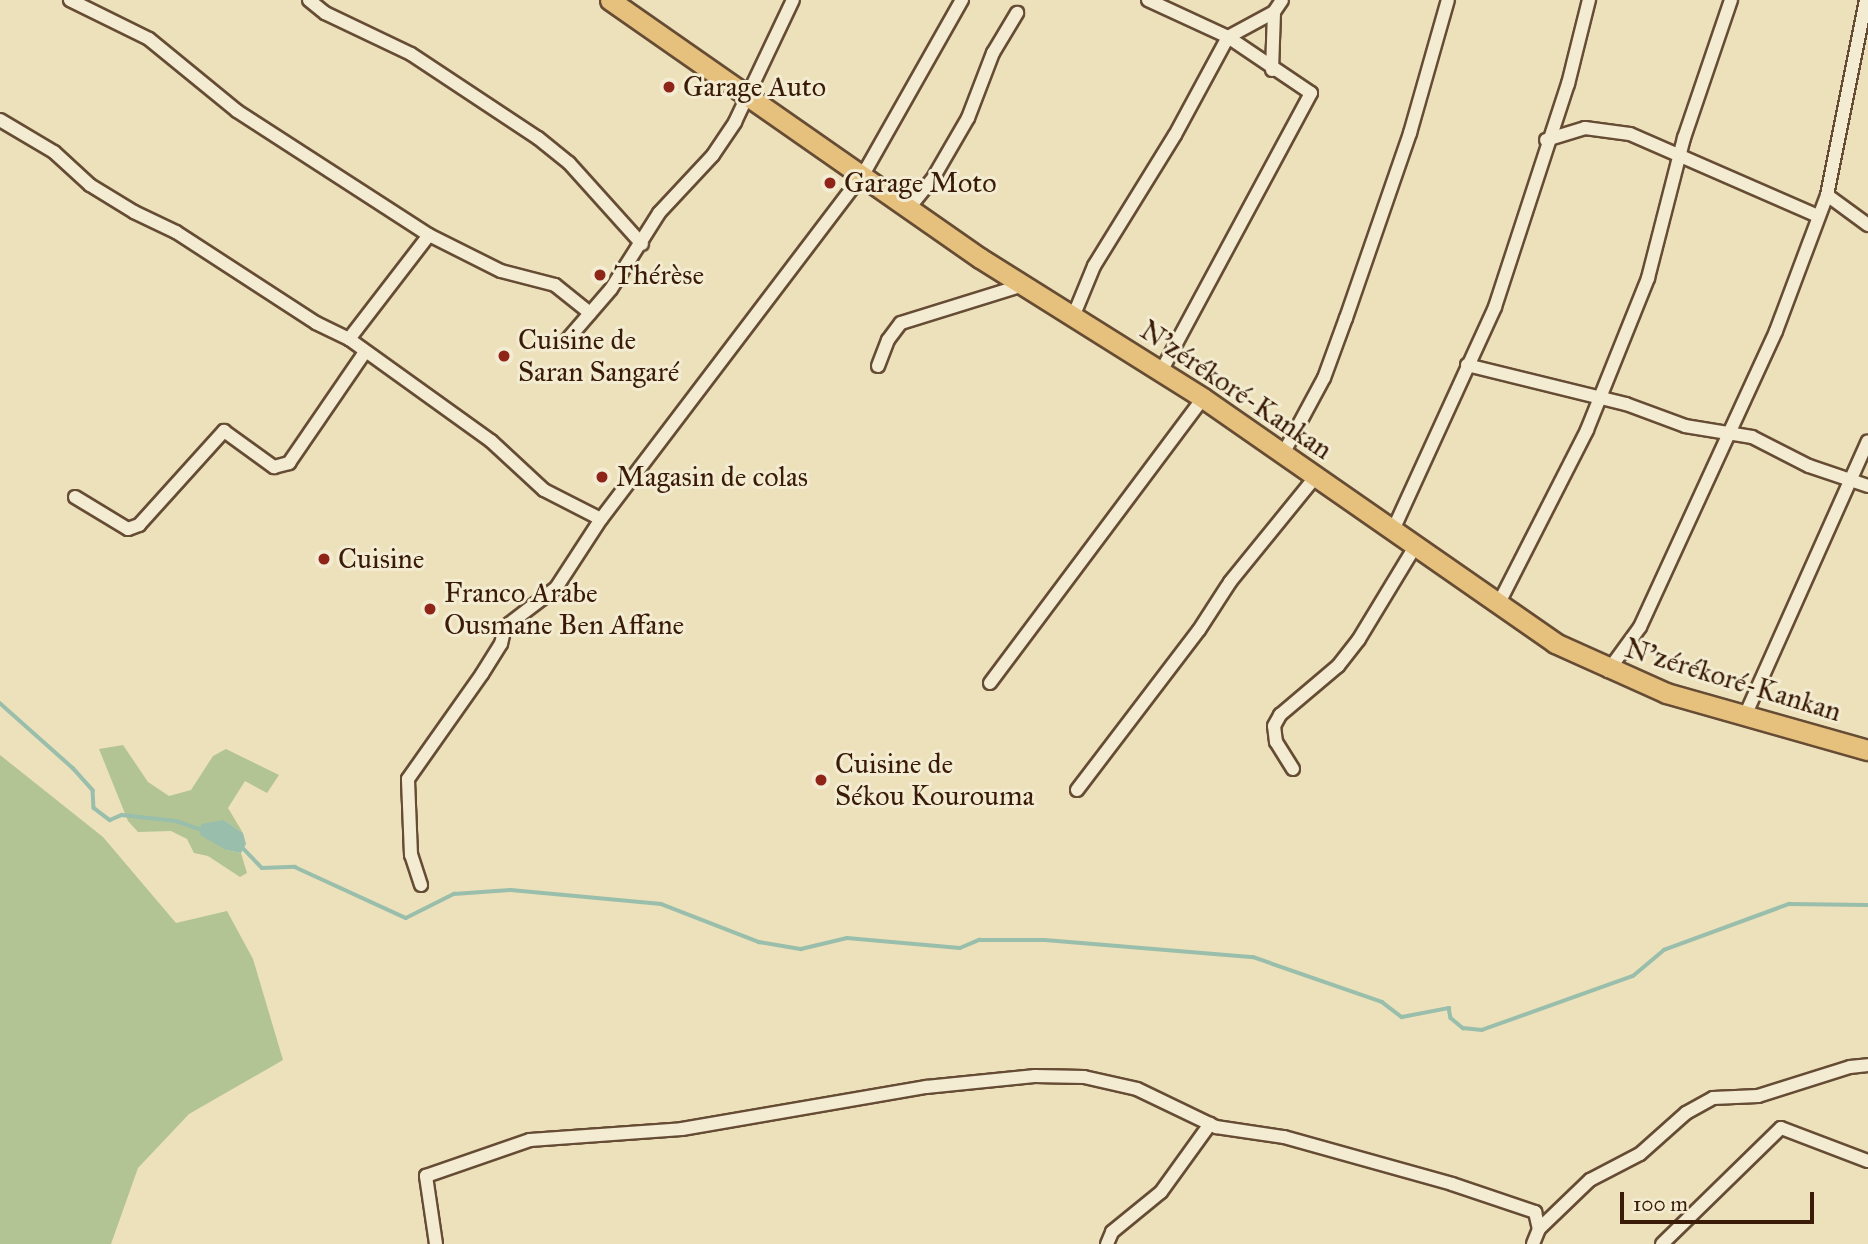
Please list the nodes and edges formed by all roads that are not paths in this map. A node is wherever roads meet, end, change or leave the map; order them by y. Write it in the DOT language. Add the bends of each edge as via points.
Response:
graph roads {
  1 [pos="70,0"];
  2 [pos="309,0"];
  3 [pos="610,0"];
  4 [pos="793,0"];
  5 [pos="962,0"];
  6 [pos="1148,0"];
  7 [pos="1282,0"];
  8 [pos="1448,0"];
  9 [pos="1589,0"];
  10 [pos="1731,0"];
  11 [pos="1866,0"];
  12 [pos="1274,12"];
  13 [pos="1017,13"];
  14 [pos="1228,37"];
  15 [pos="1272,70"];
  16 [pos="750,98"];
  17 [pos="0,120"];
  18 [pos="1546,140"];
  19 [pos="1679,159"];
  20 [pos="864,173"];
  21 [pos="1826,195"];
  22 [pos="909,208"];
  23 [pos="1818,216"];
  24 [pos="1868,225"];
  25 [pos="429,235"];
  26 [pos="642,244"];
  27 [pos="1023,285"];
  28 [pos="590,313"];
  29 [pos="1073,317"];
  30 [pos="349,339"];
  31 [pos="567,340"];
  32 [pos="365,352"];
  33 [pos="1467,365"];
  34 [pos="878,366"];
  35 [pos="1161,372"];
  36 [pos="1600,397"];
  37 [pos="1203,398"];
  38 [pos="1731,432"];
  39 [pos="1868,441"];
  40 [pos="1283,454"];
  41 [pos="1316,476"];
  42 [pos="1847,480"];
  43 [pos="1868,486"];
  44 [pos="75,497"];
  45 [pos="601,519"];
  46 [pos="1393,530"];
  47 [pos="1416,545"];
  48 [pos="1499,603"];
  49 [pos="1608,671"];
  50 [pos="990,683"];
  51 [pos="1744,718"];
  52 [pos="1868,750"];
  53 [pos="1293,769"];
  54 [pos="1077,790"];
  55 [pos="421,885"];
  56 [pos="1868,1065"];
  57 [pos="1210,1124"];
  58 [pos="1868,1161"];
  59 [pos="1539,1229"];
  60 [pos="436,1244"];
  61 [pos="1107,1244"];
  62 [pos="1533,1244"];
  63 [pos="1662,1244"];
  1 -- 25 [label="street" via="149,39 237,111"];
  2 -- 26 [label="street" via="325,13 448,76 538,138 569,163"];
  3 -- 16 [label="highway, N'zérékoré-Kankan"];
  4 -- 16 [label="street"];
  5 -- 20 [label="street"];
  6 -- 14 [label="street"];
  7 -- 12 [label="street"];
  8 -- 40 [label="street" via="1410,133 1342,330 1324,379"];
  9 -- 18 [label="street" via="1568,84"];
  10 -- 19 [label="street"];
  11 -- 21 [label="street"];
  12 -- 14 [label="street"];
  12 -- 15 [label="street"];
  13 -- 22 [label="street" via="993,53 968,118 932,180"];
  14 -- 15 [label="street"];
  14 -- 29 [label="street" via="1175,135 1094,266"];
  15 -- 35 [label="street" via="1297,79 1311,93"];
  16 -- 20 [label="highway, N'zérékoré-Kankan"];
  16 -- 26 [label="street" via="713,155 659,213"];
  17 -- 30 [label="street" via="54,152 90,185 176,232 316,323"];
  18 -- 19 [label="street" via="1585,128 1630,134"];
  18 -- 33 [label="street" via="1495,307"];
  19 -- 23 [label="street"];
  19 -- 36 [label="street" via="1648,278"];
  20 -- 22 [label="highway, N'zérékoré-Kankan"];
  20 -- 45 [label="street"];
  21 -- 23 [label="street"];
  21 -- 24 [label="street"];
  22 -- 27 [label="highway, N'zérékoré-Kankan"];
  23 -- 38 [label="street" via="1776,331"];
  25 -- 28 [label="street" via="501,271 555,285"];
  25 -- 30 [label="street"];
  26 -- 28 [label="street"];
  27 -- 29 [label="highway, N'zérékoré-Kankan"];
  27 -- 34 [label="street" via="901,323"];
  28 -- 31 [label="street"];
  29 -- 35 [label="highway, N'zérékoré-Kankan"];
  30 -- 32 [label="street"];
  32 -- 44 [label="street" via="289,463 274,467 224,431 139,525 128,529"];
  32 -- 45 [label="street" via="491,441 544,490"];
  33 -- 36 [label="street"];
  33 -- 46 [label="street"];
  35 -- 37 [label="highway, N'zérékoré-Kankan"];
  36 -- 38 [label="street" via="1685,426"];
  36 -- 48 [label="street"];
  37 -- 40 [label="highway, N'zérékoré-Kankan"];
  37 -- 50 [label="street"];
  38 -- 42 [label="street" via="1785,450 1809,466"];
  38 -- 49 [label="street" via="1640,627"];
  39 -- 42 [label="street"];
  40 -- 41 [label="highway, N'zérékoré-Kankan"];
  41 -- 46 [label="highway, N'zérékoré-Kankan"];
  41 -- 54 [label="street" via="1244,564"];
  42 -- 43 [label="street"];
  42 -- 51 [label="street" via="1797,608"];
  45 -- 55 [label="street" via="556,588 505,627 501,644 482,674 408,779 411,855"];
  46 -- 47 [label="highway, N'zérékoré-Kankan"];
  47 -- 48 [label="highway, N'zérékoré-Kankan"];
  47 -- 53 [label="street" via="1338,666 1280,715 1274,726 1276,742"];
  48 -- 49 [label="highway, N'zérékoré-Kankan" via="1555,643"];
  49 -- 51 [label="highway, N'zérékoré-Kankan"];
  51 -- 52 [label="highway, N'zérékoré-Kankan"];
  56 -- 59 [label="street" via="1758,1096 1713,1098 1686,1113 1640,1154 1590,1180"];
  57 -- 59 [label="street" via="1284,1137 1452,1184 1535,1212"];
  57 -- 60 [label="street" via="1137,1089 1084,1077 1035,1076 914,1089 682,1129 530,1139 426,1176"];
  57 -- 61 [label="street" via="1161,1192 1112,1232"];
  58 -- 63 [label="street" via="1781,1128"];
  59 -- 62 [label="street"];
}
